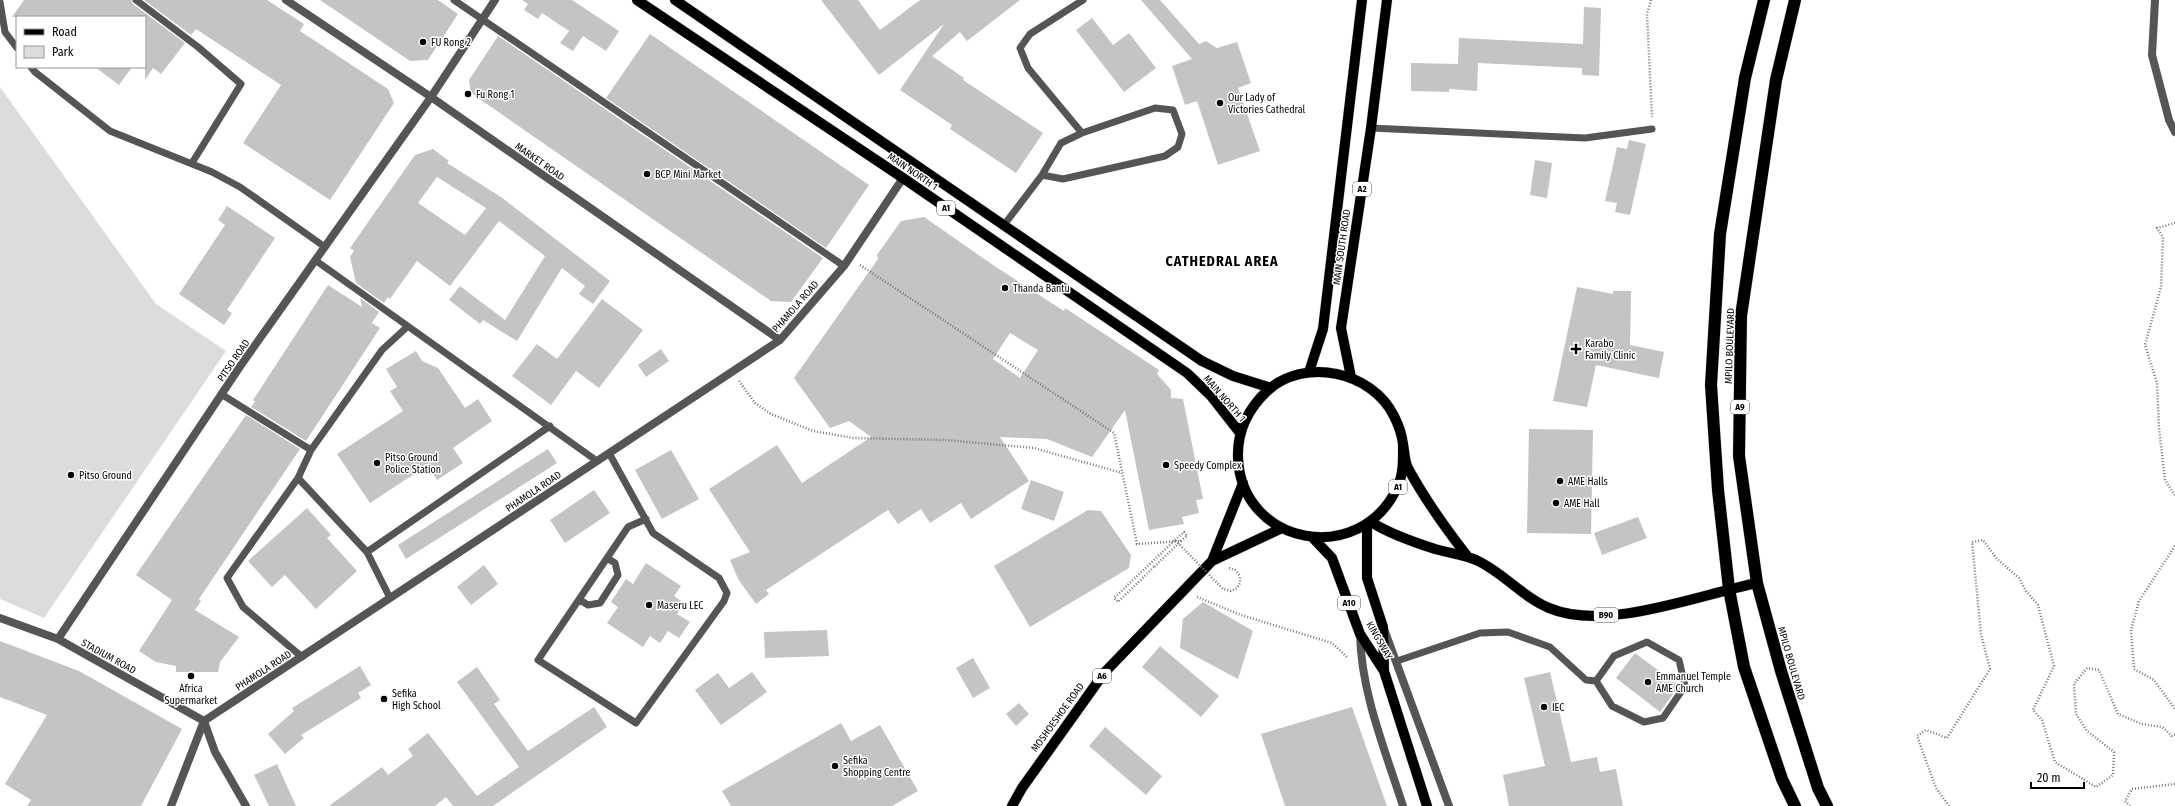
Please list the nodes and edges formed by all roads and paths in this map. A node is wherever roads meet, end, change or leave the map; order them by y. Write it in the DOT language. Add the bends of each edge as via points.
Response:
graph roads {
  1 [pos="136,0"];
  2 [pos="286,0"];
  3 [pos="454,0"];
  4 [pos="495,0"];
  5 [pos="637,0"];
  6 [pos="675,0"];
  7 [pos="1083,0"];
  8 [pos="1362,0"];
  9 [pos="1387,0"];
  10 [pos="1651,0"];
  11 [pos="1764,0"];
  12 [pos="1795,0"];
  13 [pos="2155,0"];
  14 [pos="0,2"];
  15 [pos="482,19"];
  16 [pos="16,47"];
  17 [pos="32,68"];
  18 [pos="431,97"];
  19 [pos="1371,128"];
  20 [pos="1652,129"];
  21 [pos="2175,132"];
  22 [pos="1082,133"];
  23 [pos="192,163"];
  24 [pos="1042,175"];
  25 [pos="903,178"];
  26 [pos="2175,223"];
  27 [pos="1004,225"];
  28 [pos="325,247"];
  29 [pos="850,258"];
  30 [pos="315,260"];
  31 [pos="844,266"];
  32 [pos="407,327"];
  33 [pos="780,340"];
  34 [pos="732,372"];
  35 [pos="1309,372"];
  36 [pos="1350,377"];
  37 [pos="1271,388"];
  38 [pos="221,394"];
  39 [pos="550,426"];
  40 [pos="1240,433"];
  41 [pos="1403,443"];
  42 [pos="311,450"];
  43 [pos="609,453"];
  44 [pos="597,461"];
  45 [pos="1122,472"];
  46 [pos="298,478"];
  47 [pos="1243,483"];
  48 [pos="2175,496"];
  49 [pos="646,519"];
  50 [pos="1369,523"];
  51 [pos="1282,528"];
  52 [pos="1313,538"];
  53 [pos="1175,540"];
  54 [pos="1181,541"];
  55 [pos="2175,546"];
  56 [pos="367,552"];
  57 [pos="1468,557"];
  58 [pos="607,558"];
  59 [pos="1212,561"];
  60 [pos="1222,570"];
  61 [pos="1218,574"];
  62 [pos="1758,583"];
  63 [pos="1211,585"];
  64 [pos="1729,589"];
  65 [pos="1201,593"];
  66 [pos="390,598"];
  67 [pos="580,600"];
  68 [pos="0,618"];
  69 [pos="1383,627"];
  70 [pos="1360,634"];
  71 [pos="58,639"];
  72 [pos="302,656"];
  73 [pos="1348,658"];
  74 [pos="1397,661"];
  75 [pos="1384,671"];
  76 [pos="1596,681"];
  77 [pos="2175,709"];
  78 [pos="204,721"];
  79 [pos="2175,735"];
  80 [pos="2175,784"];
  81 [pos="171,806"];
  82 [pos="246,806"];
  83 [pos="1012,806"];
  84 [pos="1403,806"];
  85 [pos="1427,806"];
  86 [pos="1449,806"];
  87 [pos="1795,806"];
  88 [pos="1827,806"];
  89 [pos="1949,806"];
  90 [pos="2130,806"];
  1 -- 23 [label="lane" via="198,47 241,84"];
  2 -- 18 [label="street, MARKET ROAD"];
  3 -- 15 [label="lane"];
  4 -- 15 [label="street, PITSO ROAD"];
  5 -- 25 [label="main road, MAIN NORTH 1 / A1"];
  6 -- 27 [label="main road, MAIN NORTH 1 / A1"];
  7 -- 22 [label="lane" via="1030,34 1020,48 1028,68"];
  8 -- 35 [label="main road, MAIN SOUTH ROAD / A2" via="1323,329"];
  9 -- 19 [label="main road, MAIN SOUTH ROAD / A2"];
  10 -- 20 [label="path" via="1647,14"];
  11 -- 64 [label="highway, MPILO BOULEVARD" via="1745,78 1720,234 1711,385 1718,490"];
  12 -- 62 [label="highway, MPILO BOULEVARD / A9" via="1776,80 1741,316 1739,456"];
  13 -- 21 [label="street" via="2152,55 2169,120"];
  14 -- 16 [label="lane" via="5,32"];
  15 -- 18 [label="street, PITSO ROAD"];
  15 -- 31 [label="lane"];
  17 -- 23 [label="lane" via="110,132"];
  18 -- 28 [label="street, PITSO ROAD"];
  18 -- 33 [label="street, MARKET ROAD"];
  19 -- 20 [label="lane" via="1585,138"];
  19 -- 36 [label="main road, MAIN SOUTH ROAD / A2" via="1341,328"];
  22 -- 24 [label="lane" via="1061,143"];
  22 -- 24 [label="lane" via="1155,108 1173,110 1182,134 1178,148 1165,156 1063,179"];
  23 -- 28 [label="lane" via="240,187"];
  24 -- 27 [label="lane"];
  25 -- 29 [label="street, PHAMOLA ROAD"];
  25 -- 40 [label="main road, MAIN NORTH 1 / A1" via="1187,373 1211,396"];
  26 -- 48 [label="path" via="2157,228 2164,237 2161,287 2145,345 2157,383 2165,480"];
  27 -- 37 [label="main road, MAIN NORTH 1 / A1" via="1202,361 1233,376"];
  28 -- 30 [label="street, PITSO ROAD"];
  29 -- 31 [label="street, PHAMOLA ROAD"];
  29 -- 45 [label="path" via="1114,434"];
  30 -- 32 [label="lane"];
  30 -- 38 [label="street, PITSO ROAD"];
  31 -- 33 [label="street, PHAMOLA ROAD"];
  32 -- 39 [label="lane"];
  32 -- 42 [label="lane" via="382,350"];
  33 -- 34 [label="street, PHAMOLA ROAD"];
  34 -- 43 [label="street, PHAMOLA ROAD"];
  34 -- 45 [label="path" via="755,403 771,414 813,431 853,438 946,440 1034,448"];
  35 -- 36 [label="main road, A1" via="1330,372"];
  35 -- 37 [label="main road, A1" via="1289,378"];
  36 -- 41 [label="main road, A1" via="1376,392 1394,415"];
  37 -- 40 [label="main road, A1" via="1257,401"];
  38 -- 42 [label="lane"];
  38 -- 71 [label="street, PITSO ROAD"];
  39 -- 44 [label="lane"];
  39 -- 56 [label="lane"];
  40 -- 47 [label="main road, A1" via="1238,466"];
  41 -- 50 [label="main road, A1" via="1403,465 1398,487 1387,506"];
  41 -- 57 [label="main road, B90" via="1406,466 1421,493"];
  42 -- 46 [label="lane"];
  43 -- 44 [label="street, PHAMOLA ROAD"];
  43 -- 49 [label="lane"];
  44 -- 66 [label="street, PHAMOLA ROAD"];
  45 -- 54 [label="path" via="1137,544"];
  46 -- 56 [label="lane"];
  46 -- 72 [label="lane" via="227,578 243,607"];
  47 -- 51 [label="main road, A1" via="1256,506"];
  47 -- 59 [label="main road, MOSHOESHOE ROAD / A6"];
  49 -- 58 [label="lane" via="628,527"];
  49 -- 67 [label="lane" via="653,533 718,578 727,593 724,601 636,723 538,660"];
  50 -- 52 [label="main road, A1" via="1350,533"];
  50 -- 57 [label="main road, B90" via="1434,548"];
  50 -- 69 [label="main road, KINGSWAY / A10" via="1367,578"];
  51 -- 52 [label="main road, A1" via="1297,535"];
  51 -- 59 [label="main road, MOSHOESHOE ROAD / A6"];
  52 -- 70 [label="main road, KINGSWAY / A10" via="1332,558"];
  53 -- 54 [label="path" via="1184,532 1188,536"];
  53 -- 54 [label="path, bridge" via="1114,598 1118,602"];
  53 -- 60 [label="path, bridge" via="1223,589 1231,591 1237,588 1240,576 1228,567"];
  55 -- 77 [label="path" via="2139,601 2131,630 2134,669 2154,680"];
  56 -- 66 [label="lane"];
  57 -- 64 [label="main road, B90" via="1490,567 1541,604 1581,616 1625,615"];
  58 -- 67 [label="lane"];
  58 -- 67 [label="lane" via="615,563 618,575 600,602 588,605"];
  59 -- 83 [label="main road, MOSHOESHOE ROAD / A6" via="1104,673 1022,788"];
  61 -- 63 [label="path"];
  62 -- 64 [label="main road, B90"];
  62 -- 88 [label="highway, MPILO BOULEVARD / A9" via="1781,671 1818,788"];
  64 -- 87 [label="highway, MPILO BOULEVARD" via="1744,667 1782,779"];
  65 -- 73 [label="path" via="1196,597 1241,615 1332,643"];
  66 -- 72 [label="street, PHAMOLA ROAD"];
  68 -- 71 [label="street, STADIUM ROAD"];
  69 -- 74 [label="street"];
  69 -- 75 [label="main road, KINGSWAY / A10"];
  70 -- 75 [label="main road, KINGSWAY / A10"];
  70 -- 84 [label="street" via="1360,659 1370,699"];
  71 -- 78 [label="street, STADIUM ROAD"];
  72 -- 78 [label="street, PHAMOLA ROAD"];
  74 -- 76 [label="lane" via="1480,633 1508,632 1550,647 1586,680"];
  74 -- 86 [label="street"];
  75 -- 85 [label="main road, KINGSWAY / A10"];
  76 -- 76 [label="lane" via="1612,706 1644,722 1663,718 1686,686 1679,660 1647,642 1614,656"];
  78 -- 81 [label="street"];
  78 -- 82 [label="street" via="215,752"];
  79 -- 89 [label="path" via="2172,736 2162,727 2142,724 2118,714 2100,670 2087,668 2074,684 2076,714 2087,731 2114,752 2113,775 2096,787 2054,762 2042,720 2033,710 2054,666 2038,605 2019,578 1997,559 1983,540 1972,542 1981,634 1990,669 1948,738 1926,730 1916,736 1936,788"];
  80 -- 90 [label="path" via="2132,789 2125,801"];
}
